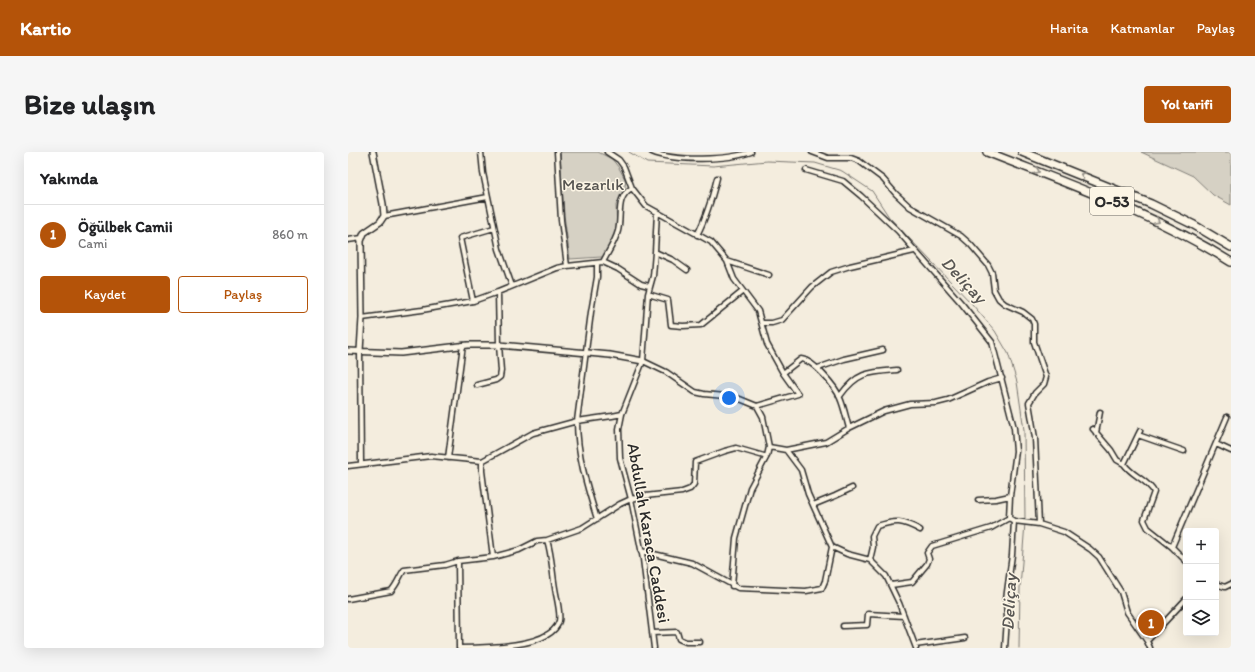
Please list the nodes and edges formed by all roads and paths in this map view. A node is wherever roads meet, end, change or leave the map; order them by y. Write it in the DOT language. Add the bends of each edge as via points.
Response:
graph roads {
  1 [pos="373,152"];
  2 [pos="481,152"];
  3 [pos="557,152"];
  4 [pos="607,152"];
  5 [pos="652,152"];
  6 [pos="751,152"];
  7 [pos="812,152"];
  8 [pos="987,152"];
  9 [pos="1022,152"];
  10 [pos="806,170"];
  11 [pos="717,178"];
  12 [pos="632,188"];
  13 [pos="488,197"];
  14 [pos="657,212"];
  15 [pos="384,216"];
  16 [pos="494,228"];
  17 [pos="697,235"];
  18 [pos="362,238"];
  19 [pos="348,240"];
  20 [pos="1231,247"];
  21 [pos="914,251"];
  22 [pos="656,252"];
  23 [pos="603,262"];
  24 [pos="727,262"];
  25 [pos="1231,262"];
  26 [pos="597,263"];
  27 [pos="567,266"];
  28 [pos="687,270"];
  29 [pos="769,275"];
  30 [pos="512,286"];
  31 [pos="649,286"];
  32 [pos="743,291"];
  33 [pos="498,292"];
  34 [pos="648,294"];
  35 [pos="473,300"];
  36 [pos="362,318"];
  37 [pos="762,323"];
  38 [pos="463,345"];
  39 [pos="499,345"];
  40 [pos="883,350"];
  41 [pos="348,351"];
  42 [pos="360,351"];
  43 [pos="586,353"];
  44 [pos="643,361"];
  45 [pos="818,368"];
  46 [pos="897,370"];
  47 [pos="783,373"];
  48 [pos="1002,378"];
  49 [pos="477,384"];
  50 [pos="840,396"];
  51 [pos="757,406"];
  52 [pos="1100,412"];
  53 [pos="622,414"];
  54 [pos="1227,417"];
  55 [pos="578,421"];
  56 [pos="849,428"];
  57 [pos="1092,429"];
  58 [pos="1096,433"];
  59 [pos="1216,444"];
  60 [pos="769,447"];
  61 [pos="786,450"];
  62 [pos="1184,451"];
  63 [pos="1231,451"];
  64 [pos="767,456"];
  65 [pos="448,458"];
  66 [pos="482,461"];
  67 [pos="361,464"];
  68 [pos="1124,464"];
  69 [pos="348,466"];
  70 [pos="852,488"];
  71 [pos="1010,496"];
  72 [pos="631,499"];
  73 [pos="978,500"];
  74 [pos="813,505"];
  75 [pos="1010,518"];
  76 [pos="597,519"];
  77 [pos="1016,522"];
  78 [pos="1039,524"];
  79 [pos="920,530"];
  80 [pos="547,540"];
  81 [pos="832,546"];
  82 [pos="1172,547"];
  83 [pos="641,551"];
  84 [pos="493,557"];
  85 [pos="1183,558"];
  86 [pos="870,560"];
  87 [pos="458,561"];
  88 [pos="1231,584"];
  89 [pos="891,585"];
  90 [pos="1219,585"];
  91 [pos="732,586"];
  92 [pos="348,599"];
  93 [pos="1185,600"];
  94 [pos="904,616"];
  95 [pos="843,626"];
  96 [pos="652,633"];
  97 [pos="965,638"];
  98 [pos="1147,641"];
  99 [pos="700,642"];
  100 [pos="525,646"];
  101 [pos="915,647"];
  102 [pos="459,648"];
  103 [pos="654,648"];
  104 [pos="1005,648"];
  105 [pos="1150,648"];
  1 -- 15 [label="street"];
  2 -- 13 [label="street"];
  3 -- 27 [label="street"];
  4 -- 12 [label="street" via="624,167"];
  5 -- 6 [label="street" via="668,157 694,158"];
  7 -- 78 [label="street" via="828,158 851,158 859,161 883,179 910,207 961,236 988,265 999,299 1032,319 1034,342 1046,377 1044,384 1029,403 1035,438"];
  8 -- 25 [label="highway, O-53, one-way" via="1146,215"];
  20 -- 9 [label="highway, O-53, one-way" via="1151,204"];
  10 -- 21 [label="street" via="843,181 898,231"];
  11 -- 17 [label="street" via="704,223"];
  12 -- 14 [label="street" via="646,206"];
  12 -- 23 [label="street" via="626,192 621,203 618,230"];
  13 -- 15 [label="street"];
  13 -- 16 [label="street"];
  14 -- 17 [label="street"];
  14 -- 22 [label="street, Abdullah Karaca Caddesi"];
  15 -- 18 [label="street"];
  16 -- 30 [label="street"];
  16 -- 35 [label="street" via="460,238"];
  17 -- 24 [label="street" via="710,242"];
  18 -- 19 [label="street"];
  18 -- 36 [label="street"];
  21 -- 37 [label="street" via="831,272 812,287 782,320"];
  21 -- 48 [label="street" via="992,342"];
  22 -- 28 [label="street"];
  22 -- 31 [label="street, Abdullah Karaca Caddesi"];
  23 -- 26 [label="street"];
  23 -- 31 [label="street"];
  24 -- 29 [label="street"];
  24 -- 32 [label="street" via="734,279"];
  26 -- 27 [label="street"];
  26 -- 43 [label="street"];
  27 -- 30 [label="street"];
  30 -- 33 [label="street"];
  31 -- 34 [label="street, Abdullah Karaca Caddesi"];
  32 -- 34 [label="street" via="701,325 683,326 671,325 668,300"];
  32 -- 37 [label="street" via="758,311"];
  33 -- 35 [label="street"];
  33 -- 39 [label="street"];
  34 -- 44 [label="street, Abdullah Karaca Caddesi"];
  35 -- 36 [label="street"];
  36 -- 42 [label="street"];
  37 -- 47 [label="street" via="767,344"];
  38 -- 39 [label="street"];
  38 -- 42 [label="street" via="401,353"];
  38 -- 65 [label="street"];
  39 -- 43 [label="street"];
  39 -- 49 [label="street" via="500,377"];
  40 -- 45 [label="street"];
  41 -- 42 [label="street"];
  42 -- 67 [label="street"];
  43 -- 44 [label="street"];
  43 -- 55 [label="street"];
  44 -- 51 [label="street" via="666,372 695,392 734,397"];
  44 -- 53 [label="street, Abdullah Karaca Caddesi"];
  45 -- 47 [label="street" via="801,359"];
  45 -- 50 [label="street"];
  46 -- 50 [label="street" via="876,371 856,377"];
  47 -- 51 [label="street" via="798,394"];
  48 -- 56 [label="street" via="948,400 910,404 884,411"];
  48 -- 71 [label="street" via="1014,428 1016,451"];
  50 -- 56 [label="street"];
  51 -- 60 [label="street" via="763,417"];
  52 -- 58 [label="street"];
  53 -- 55 [label="street"];
  53 -- 72 [label="street, Abdullah Karaca Caddesi" via="619,429 620,458"];
  54 -- 59 [label="street"];
  55 -- 66 [label="street" via="533,433"];
  55 -- 76 [label="street" via="577,438 581,461"];
  56 -- 61 [label="street" via="826,442"];
  57 -- 58 [label="street"];
  58 -- 68 [label="street" via="1117,460"];
  59 -- 63 [label="street"];
  59 -- 82 [label="street"];
  60 -- 61 [label="street"];
  60 -- 64 [label="street"];
  61 -- 74 [label="street" via="801,470"];
  62 -- 68 [label="street" via="1139,433"];
  64 -- 72 [label="street" via="736,448 725,451 695,462 694,484 690,489"];
  64 -- 91 [label="street" via="750,488 738,532"];
  65 -- 66 [label="street"];
  65 -- 67 [label="street" via="431,456"];
  66 -- 84 [label="street"];
  67 -- 69 [label="street"];
  68 -- 82 [label="street" via="1128,470 1152,487 1154,492 1144,520 1148,528"];
  70 -- 74 [label="street"];
  71 -- 73 [label="street"];
  71 -- 75 [label="street"];
  72 -- 76 [label="street"];
  72 -- 83 [label="street, Abdullah Karaca Caddesi"];
  74 -- 81 [label="street"];
  75 -- 77 [label="street"];
  75 -- 89 [label="street" via="991,528 932,546 927,553 927,564 912,582"];
  76 -- 80 [label="street" via="582,528"];
  77 -- 78 [label="street"];
  77 -- 104 [label="street" via="1006,599"];
  78 -- 98 [label="street" via="1064,532 1099,557 1121,592 1128,612"];
  79 -- 86 [label="street" via="896,521 877,526 872,536"];
  80 -- 84 [label="street"];
  80 -- 100 [label="street" via="552,555 560,618 554,631"];
  81 -- 86 [label="street" via="846,554"];
  81 -- 91 [label="street" via="822,588 806,591"];
  82 -- 85 [label="street"];
  83 -- 91 [label="street" via="692,563"];
  83 -- 96 [label="street, Abdullah Karaca Caddesi"];
  84 -- 87 [label="street"];
  86 -- 89 [label="street"];
  87 -- 92 [label="street" via="404,570 391,591"];
  87 -- 102 [label="street"];
  88 -- 90 [label="street" via="1225,587"];
  89 -- 94 [label="street"];
  93 -- 98 [label="street"];
  94 -- 95 [label="street" via="868,614 867,625"];
  94 -- 101 [label="street"];
  96 -- 99 [label="street" via="677,632 679,639"];
  96 -- 103 [label="street, Abdullah Karaca Caddesi"];
  97 -- 101 [label="street"];
  98 -- 105 [label="street"];
  100 -- 102 [label="street"];
}
